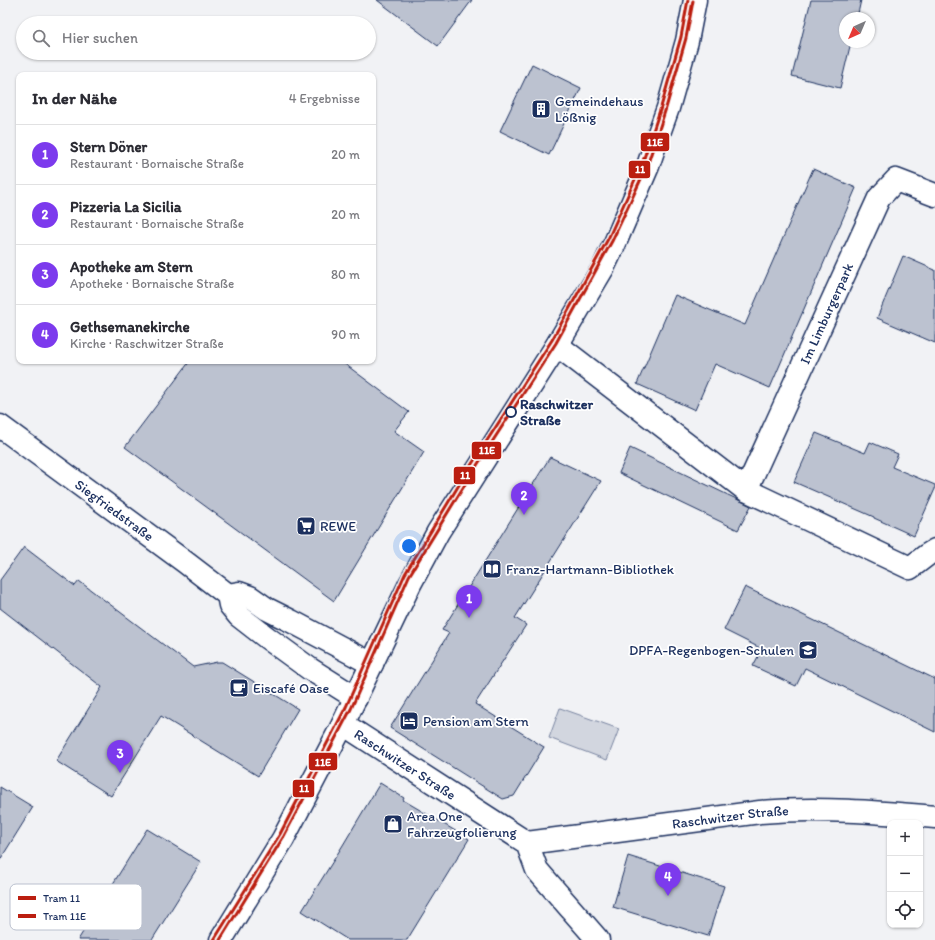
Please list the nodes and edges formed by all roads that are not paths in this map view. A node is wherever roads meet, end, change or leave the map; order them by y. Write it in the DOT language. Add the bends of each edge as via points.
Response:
graph roads {
  1 [pos="695,0"];
  2 [pos="935,196"];
  3 [pos="557,344"];
  4 [pos="0,426"];
  5 [pos="746,490"];
  6 [pos="935,550"];
  7 [pos="228,595"];
  8 [pos="372,664"];
  9 [pos="356,698"];
  10 [pos="343,724"];
  11 [pos="935,817"];
  12 [pos="527,843"];
  13 [pos="221,940"];
  14 [pos="598,940"];
  1 -- 3 [label="main road" via="668,108 648,166 603,268"];
  2 -- 5 [label="main road, Im Limburgerpark" via="896,180 879,198"];
  3 -- 5 [label="main road"];
  3 -- 8 [label="main road" via="438,532"];
  4 -- 7 [label="main road, Siegfriedstraße"];
  5 -- 6 [label="main road" via="910,568"];
  7 -- 8 [label="main road" via="239,593 250,597 267,609"];
  7 -- 9 [label="main road, Siegfriedstraße" via="230,605 266,638"];
  8 -- 9 [label="main road"];
  9 -- 10 [label="main road"];
  10 -- 12 [label="main road, Raschwitzer Straße"];
  10 -- 13 [label="main road" via="283,839"];
  11 -- 12 [label="main road, Raschwitzer Straße" via="789,809"];
  12 -- 14 [label="main road" via="537,870"];
}
